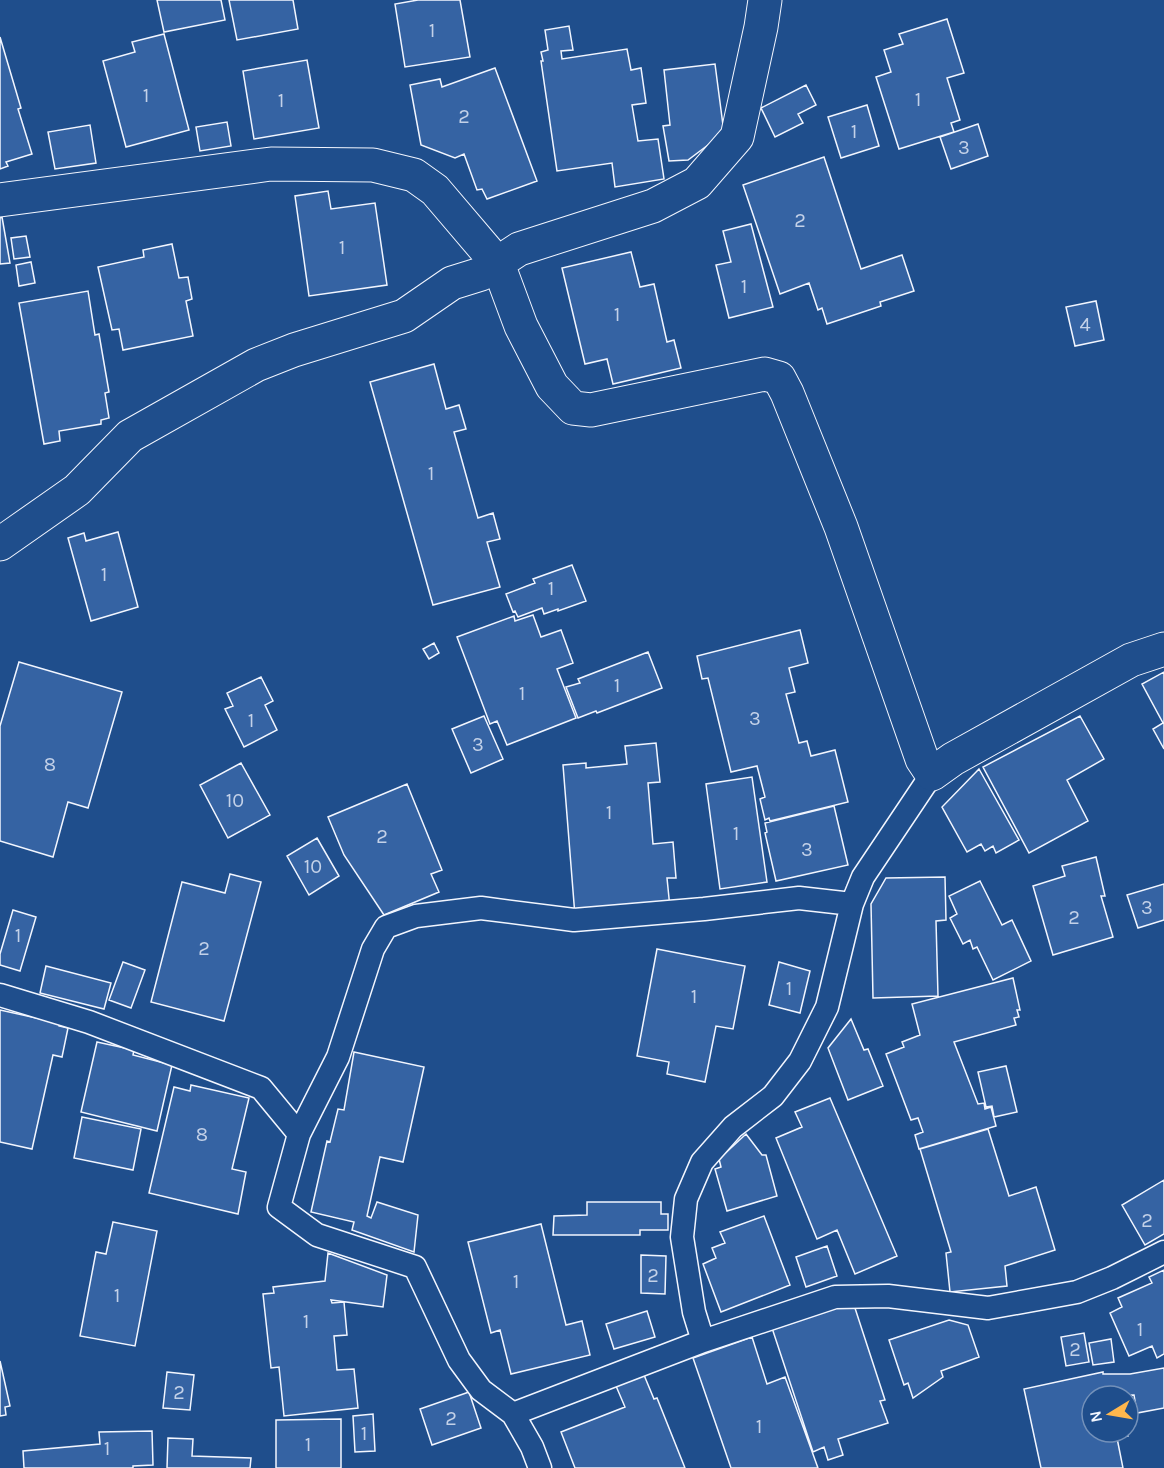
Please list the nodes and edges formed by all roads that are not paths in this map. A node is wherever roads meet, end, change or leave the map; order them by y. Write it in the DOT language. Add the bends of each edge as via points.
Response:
graph roads {
  1 [pos="765,0"];
  2 [pos="0,200"];
  3 [pos="498,264"];
  4 [pos="0,544"];
  5 [pos="1164,649"];
  6 [pos="933,774"];
  7 [pos="852,904"];
  8 [pos="0,995"];
  9 [pos="299,1134"];
  10 [pos="1164,1252"];
  11 [pos="703,1341"];
  12 [pos="513,1414"];
  13 [pos="540,1468"];
  1 -- 3 [label="street" via="737,137 697,183 653,206 519,249"];
  2 -- 3 [label="street" via="271,164 373,165 414,175 435,190"];
  3 -- 4 [label="street" via="452,283 404,316 256,365 176,408 130,436 77,490"];
  3 -- 6 [label="street" via="521,326 552,387 573,408 591,410 765,374 779,378 841,527 922,759"];
  5 -- 6 [label="street" via="1131,660 953,759"];
  6 -- 7 [label="lane" via="862,877"];
  7 -- 9 [label="lane" via="799,898 574,920 481,908 416,916 386,927 373,949 338,1057"];
  7 -- 11 [label="lane" via="827,1007 800,1061 773,1096 733,1127 702,1162 686,1199 682,1237 694,1312"];
  8 -- 9 [label="lane" via="89,1022 261,1088"];
  9 -- 12 [label="lane" via="279,1207 317,1235 416,1267 459,1360 481,1390"];
  10 -- 11 [label="lane" via="1077,1292 987,1308 888,1296 835,1297"];
  11 -- 12 [label="lane"];
  12 -- 13 [label="lane"];
}
